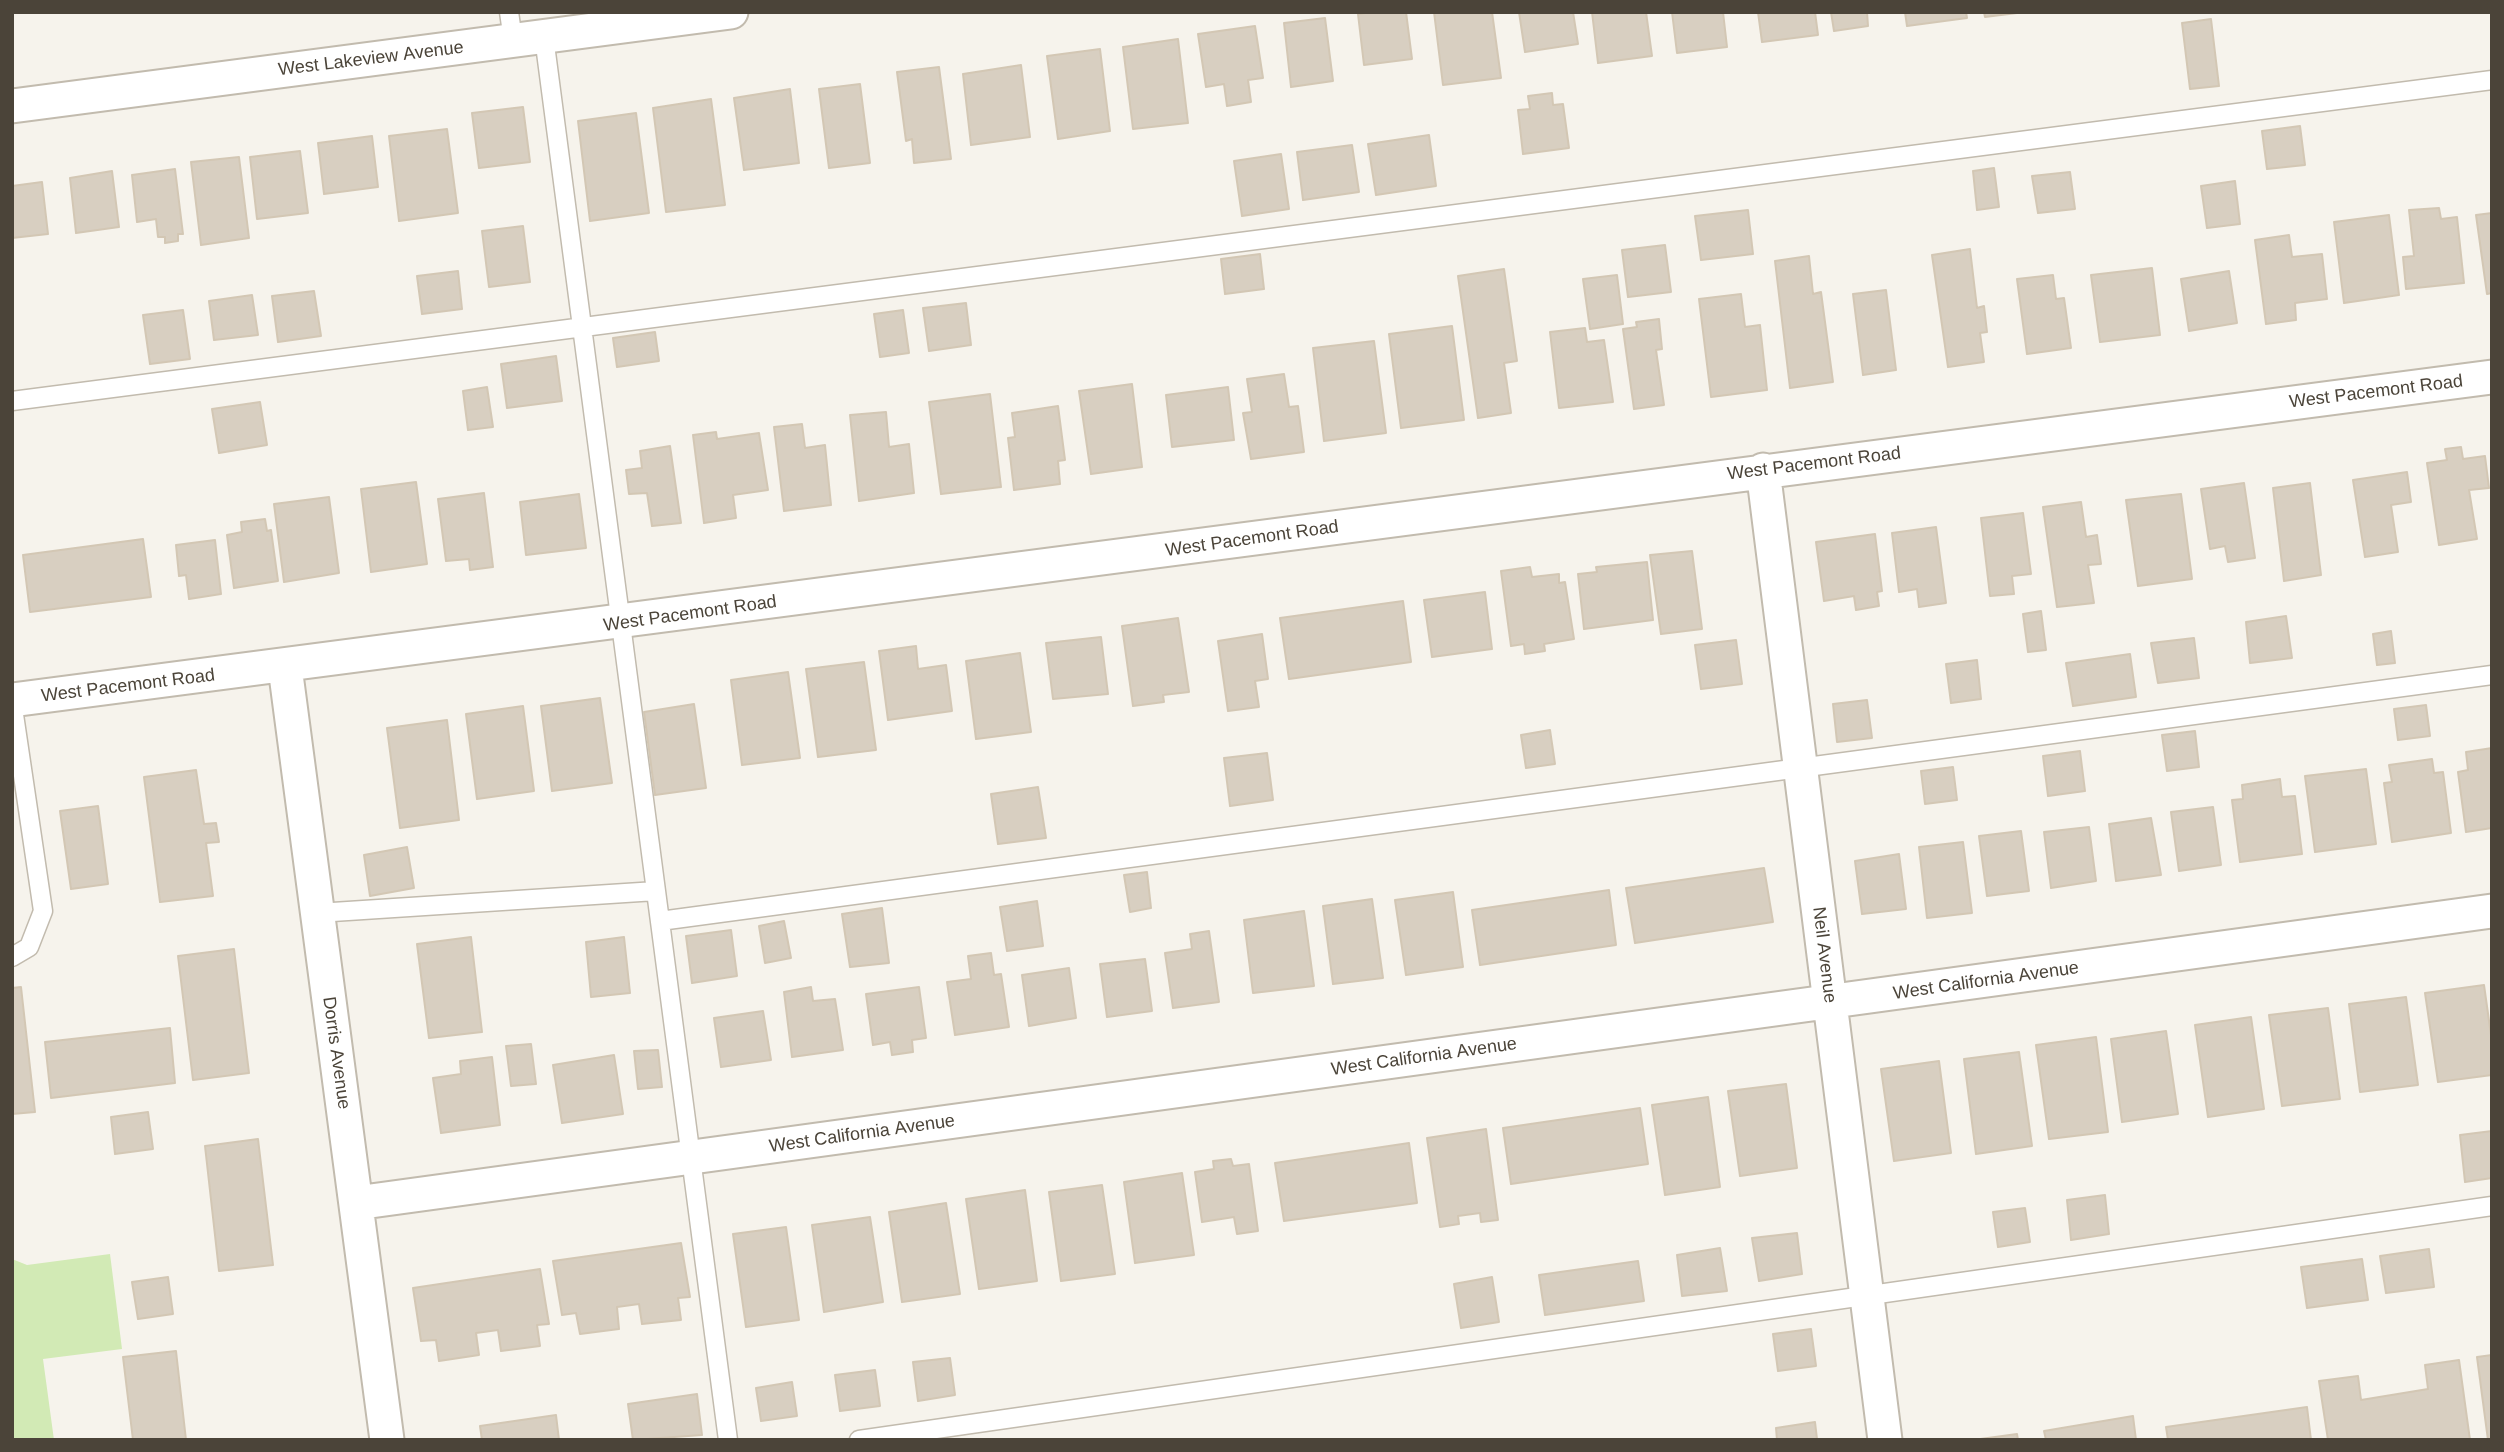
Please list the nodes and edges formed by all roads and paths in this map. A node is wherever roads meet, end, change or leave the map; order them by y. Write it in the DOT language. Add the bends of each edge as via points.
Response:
graph roads {
  1 [pos="731,12"];
  2 [pos="522,30"];
  3 [pos="2492,80"];
  4 [pos="12,106"];
  5 [pos="582,327"];
  6 [pos="2492,377"];
  7 [pos="12,401"];
  8 [pos="1763,470"];
  9 [pos="621,623"];
  10 [pos="285,667"];
  11 [pos="2492,674"];
  12 [pos="12,701"];
  13 [pos="1801,768"];
  14 [pos="656,891"];
  15 [pos="2492,911"];
  16 [pos="317,913"];
  17 [pos="660,922"];
  18 [pos="12,957"];
  19 [pos="1830,1002"];
  20 [pos="691,1157"];
  21 [pos="356,1203"];
  22 [pos="2492,1206"];
  23 [pos="1867,1295"];
  24 [pos="387,1440"];
  25 [pos="728,1440"];
  26 [pos="859,1440"];
  27 [pos="1885,1440"];
  1 -- 2 [label="street, West Lakeview Avenue"];
  2 -- 4 [label="street, West Lakeview Avenue"];
  2 -- 5 [label="lane"];
  3 -- 5 [label="lane"];
  5 -- 7 [label="lane"];
  5 -- 9 [label="lane"];
  6 -- 8 [label="street, West Pacemont Road"];
  8 -- 9 [label="street, West Pacemont Road"];
  8 -- 13 [label="street, Neil Avenue"];
  9 -- 10 [label="street, West Pacemont Road"];
  9 -- 14 [label="lane"];
  10 -- 12 [label="street, West Pacemont Road"];
  10 -- 16 [label="street, Dorris Avenue"];
  11 -- 13 [label="lane"];
  12 -- 18 [label="lane" via="43,911 29,947"];
  13 -- 17 [label="lane"];
  13 -- 19 [label="street, Neil Avenue"];
  14 -- 16 [label="lane"];
  14 -- 17 [label="lane"];
  15 -- 19 [label="street, West California Avenue"];
  16 -- 21 [label="street, Dorris Avenue"];
  17 -- 20 [label="lane"];
  19 -- 20 [label="street, West California Avenue"];
  19 -- 23 [label="street, Neil Avenue"];
  20 -- 21 [label="street, West California Avenue"];
  20 -- 25 [label="lane"];
  21 -- 24 [label="street, Dorris Avenue"];
  22 -- 23 [label="lane"];
  23 -- 26 [label="lane"];
  23 -- 27 [label="street, Neil Avenue"];
}
